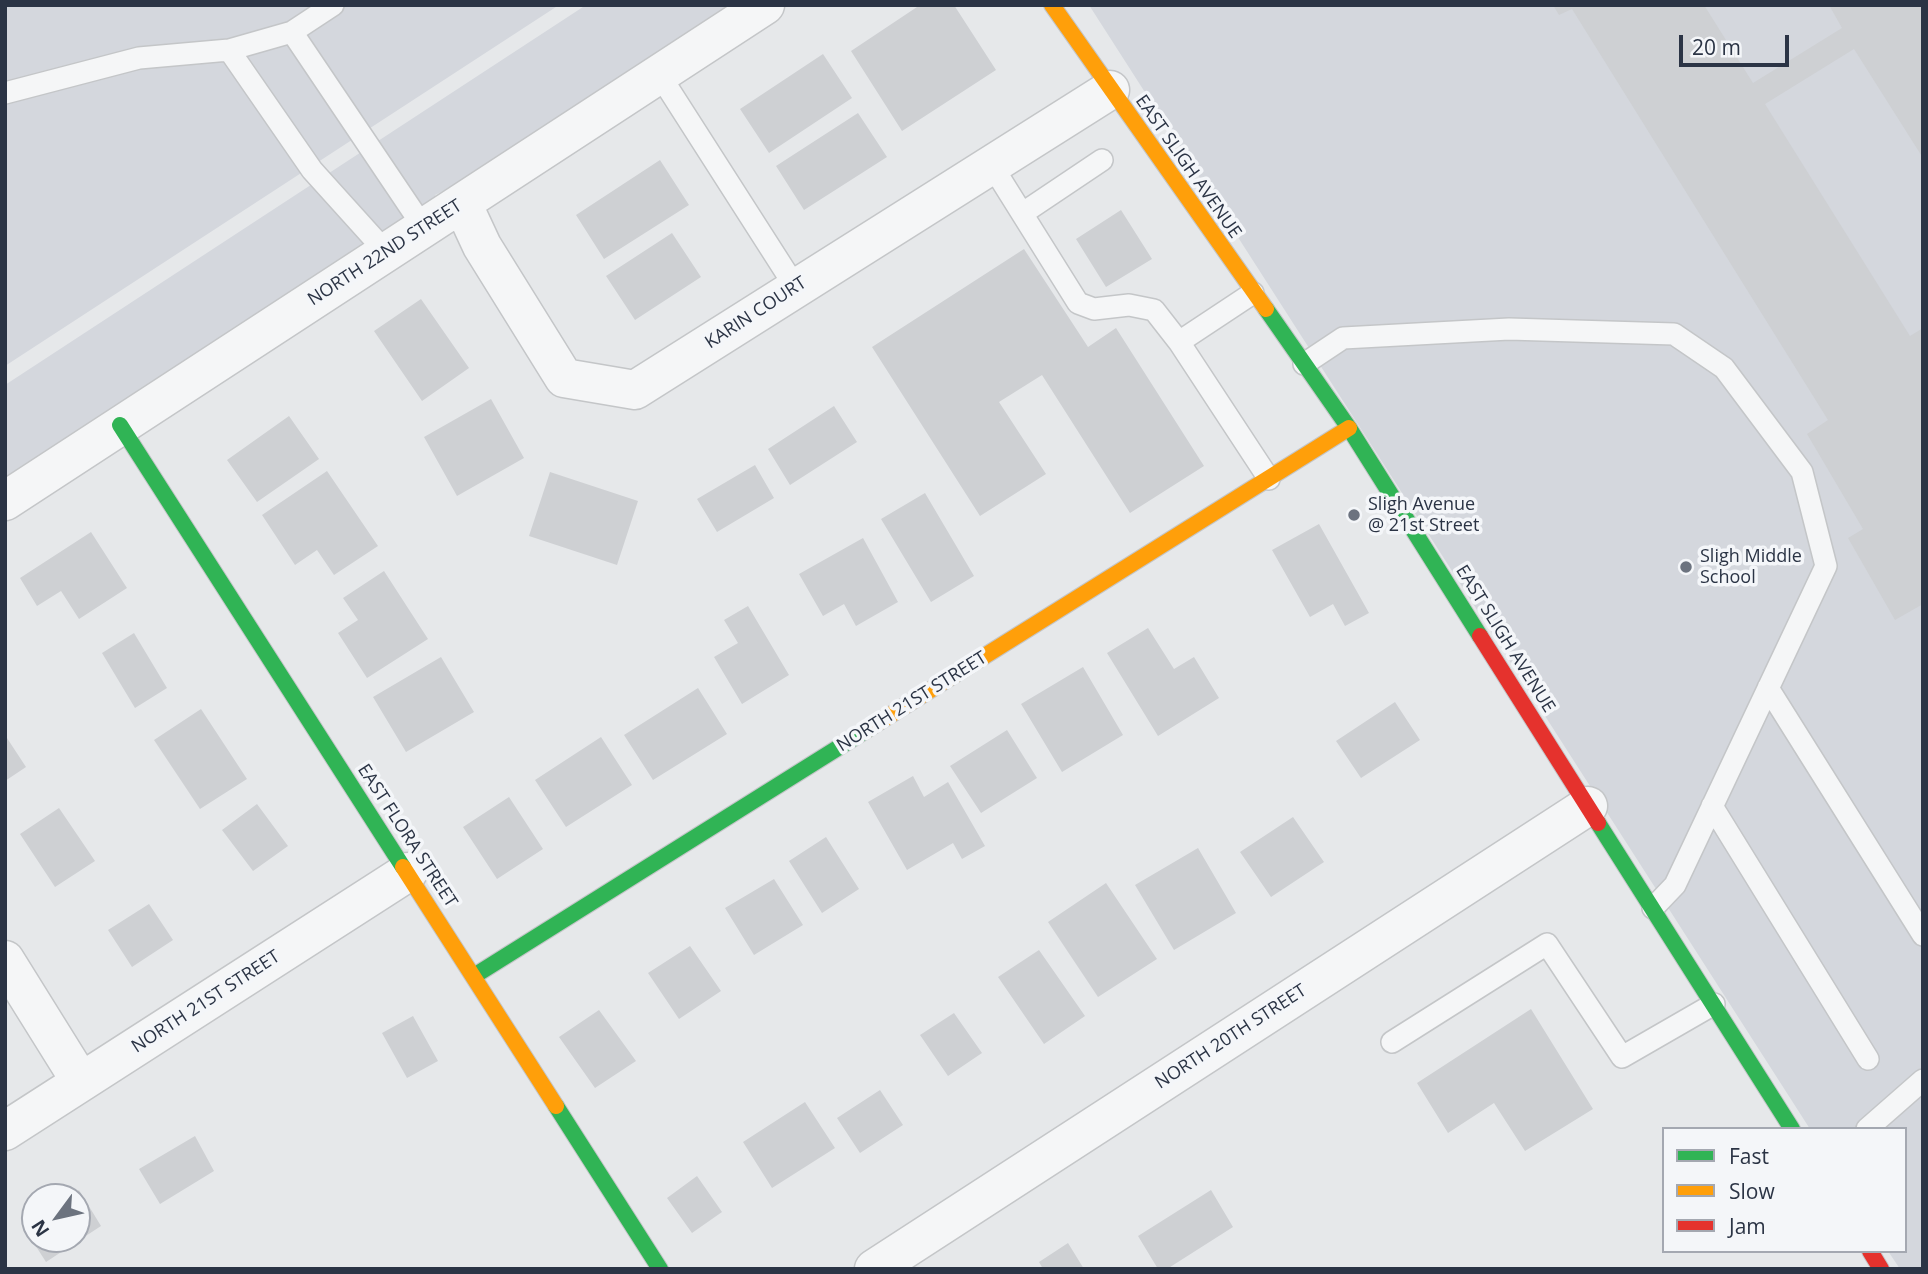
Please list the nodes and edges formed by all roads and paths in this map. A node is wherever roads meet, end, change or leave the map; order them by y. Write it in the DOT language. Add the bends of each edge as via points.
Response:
graph roads {
  1 [pos="333,5"];
  2 [pos="765,5"];
  3 [pos="1052,5"];
  4 [pos="292,32"];
  5 [pos="229,50"];
  6 [pos="659,74"];
  7 [pos="1110,90"];
  8 [pos="5,93"];
  9 [pos="1102,160"];
  10 [pos="991,164"];
  11 [pos="462,203"];
  12 [pos="1023,213"];
  13 [pos="424,228"];
  14 [pos="386,252"];
  15 [pos="796,288"];
  16 [pos="1253,293"];
  17 [pos="1179,342"];
  18 [pos="1304,364"];
  19 [pos="120,425"];
  20 [pos="1349,428"];
  21 [pos="1269,479"];
  22 [pos="5,500"];
  23 [pos="1768,688"];
  24 [pos="1588,806"];
  25 [pos="1712,806"];
  26 [pos="408,872"];
  27 [pos="1653,908"];
  28 [pos="1923,935"];
  29 [pos="5,960"];
  30 [pos="474,976"];
  31 [pos="1714,1004"];
  32 [pos="1392,1042"];
  33 [pos="1868,1059"];
  34 [pos="1923,1080"];
  35 [pos="82,1082"];
  36 [pos="1791,1127"];
  37 [pos="1869,1127"];
  38 [pos="5,1131"];
  39 [pos="1871,1253"];
  40 [pos="660,1269"];
  41 [pos="874,1269"];
  42 [pos="1881,1269"];
  1 -- 4 [label="lane"];
  2 -- 6 [label="street, NORTH 22ND STREET"];
  3 -- 7 [label="street, EAST SLIGH AVENUE"];
  4 -- 5 [label="lane"];
  4 -- 13 [label="lane"];
  5 -- 8 [label="lane" via="139,58"];
  5 -- 14 [label="lane" via="312,170"];
  6 -- 11 [label="street, NORTH 22ND STREET"];
  6 -- 15 [label="lane"];
  7 -- 10 [label="street, KARIN COURT"];
  7 -- 16 [label="street, EAST SLIGH AVENUE"];
  9 -- 12 [label="lane"];
  10 -- 12 [label="lane"];
  10 -- 15 [label="street, KARIN COURT"];
  11 -- 13 [label="street, NORTH 22ND STREET"];
  11 -- 15 [label="street, KARIN COURT" via="482,246 564,378 635,390"];
  12 -- 17 [label="lane" via="1078,303 1094,309 1129,305 1154,310"];
  13 -- 14 [label="street, NORTH 22ND STREET"];
  14 -- 19 [label="street, NORTH 22ND STREET"];
  16 -- 17 [label="lane"];
  16 -- 18 [label="street, EAST SLIGH AVENUE"];
  17 -- 21 [label="lane"];
  18 -- 20 [label="street, EAST SLIGH AVENUE"];
  18 -- 23 [label="lane" via="1343,338 1509,329 1674,334 1724,368 1802,472 1826,566"];
  19 -- 22 [label="street, NORTH 22ND STREET"];
  19 -- 26 [label="street, EAST FLORA STREET"];
  20 -- 21 [label="street, NORTH 21ST STREET"];
  20 -- 24 [label="street, EAST SLIGH AVENUE"];
  21 -- 30 [label="street, NORTH 21ST STREET"];
  23 -- 25 [label="lane"];
  23 -- 28 [label="lane"];
  24 -- 27 [label="street, EAST SLIGH AVENUE"];
  24 -- 41 [label="street, NORTH 20TH STREET"];
  25 -- 27 [label="lane" via="1675,885"];
  25 -- 33 [label="lane"];
  26 -- 30 [label="street, EAST FLORA STREET"];
  26 -- 35 [label="street, NORTH 21ST STREET"];
  27 -- 31 [label="street, EAST SLIGH AVENUE"];
  29 -- 35 [label="street"];
  30 -- 40 [label="street, EAST FLORA STREET"];
  31 -- 32 [label="lane" via="1622,1057 1547,944"];
  31 -- 36 [label="street, EAST SLIGH AVENUE"];
  34 -- 37 [label="lane"];
  35 -- 38 [label="street, NORTH 21ST STREET"];
  39 -- 42 [label="street"];
}
